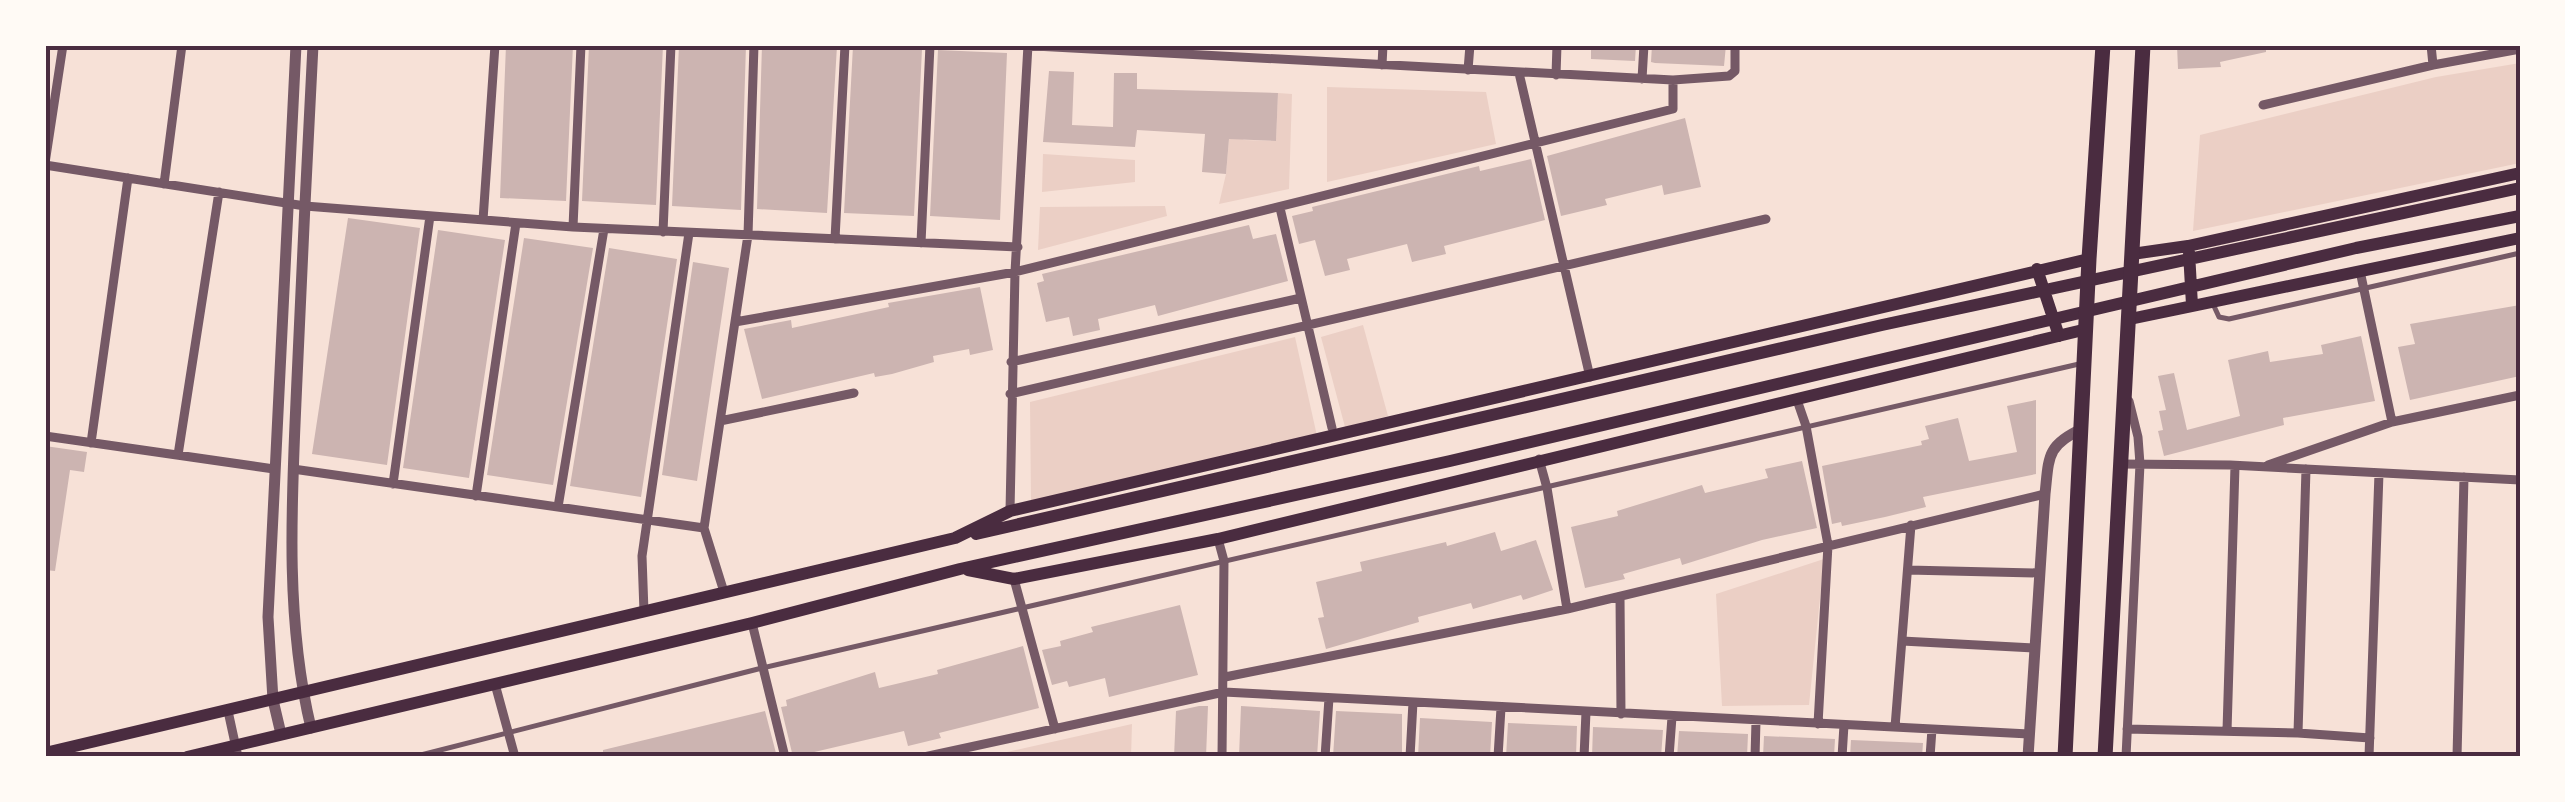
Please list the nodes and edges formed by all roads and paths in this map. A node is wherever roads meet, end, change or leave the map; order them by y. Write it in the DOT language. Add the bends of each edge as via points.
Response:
graph roads {
  1 [pos="63,45"];
  2 [pos="182,45"];
  3 [pos="296,45"];
  4 [pos="313,45"];
  5 [pos="495,45"];
  6 [pos="581,45"];
  7 [pos="671,45"];
  8 [pos="754,45"];
  9 [pos="845,45"];
  10 [pos="930,45"];
  11 [pos="1016,45"];
  12 [pos="1028,45"];
  13 [pos="1297,45"];
  14 [pos="1383,45"];
  15 [pos="1470,45"];
  16 [pos="1557,45"];
  17 [pos="1644,45"];
  18 [pos="1735,45"];
  19 [pos="2103,45"];
  20 [pos="2142,45"];
  21 [pos="2431,45"];
  22 [pos="1123,48"];
  23 [pos="2520,49"];
  24 [pos="1208,50"];
  25 [pos="1296,60"];
  26 [pos="1382,65"];
  27 [pos="2432,65"];
  28 [pos="1468,70"];
  29 [pos="1519,73"];
  30 [pos="1556,75"];
  31 [pos="1642,79"];
  32 [pos="1672,80"];
  33 [pos="2262,104"];
  34 [pos="1534,146"];
  35 [pos="45,164"];
  36 [pos="2520,173"];
  37 [pos="128,178"];
  38 [pos="164,184"];
  39 [pos="2520,188"];
  40 [pos="219,192"];
  41 [pos="288,203"];
  42 [pos="304,206"];
  43 [pos="1280,208"];
  44 [pos="430,216"];
  45 [pos="2520,216"];
  46 [pos="1766,218"];
  47 [pos="482,220"];
  48 [pos="516,223"];
  49 [pos="573,228"];
  50 [pos="604,229"];
  51 [pos="663,232"];
  52 [pos="689,233"];
  53 [pos="748,235"];
  54 [pos="2520,238"];
  55 [pos="835,239"];
  56 [pos="921,243"];
  57 [pos="2188,246"];
  58 [pos="1018,247"];
  59 [pos="2520,253"];
  60 [pos="2132,254"];
  61 [pos="2089,259"];
  62 [pos="1564,268"];
  63 [pos="2037,270"];
  64 [pos="2360,270"];
  65 [pos="1014,272"];
  66 [pos="2365,286"];
  67 [pos="1301,298"];
  68 [pos="2212,301"];
  69 [pos="2192,304"];
  70 [pos="2130,319"];
  71 [pos="735,322"];
  72 [pos="1307,324"];
  73 [pos="2087,330"];
  74 [pos="2059,336"];
  75 [pos="1011,362"];
  76 [pos="2084,362"];
  77 [pos="1590,377"];
  78 [pos="2126,389"];
  79 [pos="854,393"];
  80 [pos="1010,394"];
  81 [pos="2520,395"];
  82 [pos="1797,400"];
  83 [pos="720,422"];
  84 [pos="2392,422"];
  85 [pos="1806,426"];
  86 [pos="1332,428"];
  87 [pos="2082,429"];
  88 [pos="45,436"];
  89 [pos="91,443"];
  90 [pos="178,456"];
  91 [pos="1540,459"];
  92 [pos="2120,464"];
  93 [pos="2140,464"];
  94 [pos="2235,466"];
  95 [pos="2261,467"];
  96 [pos="293,469"];
  97 [pos="2306,469"];
  98 [pos="274,470"];
  99 [pos="2379,473"];
  100 [pos="2464,477"];
  101 [pos="2520,480"];
  102 [pos="393,484"];
  103 [pos="1548,488"];
  104 [pos="2044,494"];
  105 [pos="476,496"];
  106 [pos="558,508"];
  107 [pos="1010,511"];
  108 [pos="648,520"];
  109 [pos="1911,525"];
  110 [pos="704,528"];
  111 [pos="955,538"];
  112 [pos="1218,538"];
  113 [pos="1828,544"];
  114 [pos="1224,562"];
  115 [pos="960,569"];
  116 [pos="1908,570"];
  117 [pos="2039,573"];
  118 [pos="1014,578"];
  119 [pos="724,592"];
  120 [pos="1620,596"];
  121 [pos="1020,609"];
  122 [pos="1567,609"];
  123 [pos="644,612"];
  124 [pos="752,623"];
  125 [pos="1902,641"];
  126 [pos="2034,648"];
  127 [pos="762,668"];
  128 [pos="1225,676"];
  129 [pos="495,684"];
  130 [pos="302,692"];
  131 [pos="1224,692"];
  132 [pos="1329,698"];
  133 [pos="272,700"];
  134 [pos="1413,702"];
  135 [pos="1501,708"];
  136 [pos="228,710"];
  137 [pos="1586,712"];
  138 [pos="1621,714"];
  139 [pos="1672,716"];
  140 [pos="1756,721"];
  141 [pos="1818,724"];
  142 [pos="1844,725"];
  143 [pos="311,728"];
  144 [pos="1896,728"];
  145 [pos="1055,729"];
  146 [pos="1932,729"];
  147 [pos="2128,729"];
  148 [pos="2227,731"];
  149 [pos="508,733"];
  150 [pos="2298,733"];
  151 [pos="281,734"];
  152 [pos="2028,734"];
  153 [pos="2370,738"];
  154 [pos="237,751"];
  155 [pos="45,753"];
  156 [pos="187,757"];
  157 [pos="413,757"];
  158 [pos="514,757"];
  159 [pos="786,757"];
  160 [pos="924,757"];
  161 [pos="1222,757"];
  162 [pos="1325,757"];
  163 [pos="1410,757"];
  164 [pos="1498,757"];
  165 [pos="1584,757"];
  166 [pos="1670,757"];
  167 [pos="1754,757"];
  168 [pos="1842,757"];
  169 [pos="1930,757"];
  170 [pos="2028,757"];
  171 [pos="2064,757"];
  172 [pos="2105,757"];
  173 [pos="2126,757"];
  174 [pos="2369,757"];
  175 [pos="2457,757"];
  1 -- 35 [label="street"];
  2 -- 38 [label="street"];
  3 -- 41 [label="street"];
  4 -- 42 [label="street"];
  5 -- 47 [label="street"];
  6 -- 49 [label="street"];
  7 -- 51 [label="street"];
  8 -- 53 [label="street"];
  9 -- 55 [label="street"];
  10 -- 56 [label="street"];
  11 -- 12 [label="street"];
  12 -- 22 [label="street"];
  12 -- 58 [label="street"];
  13 -- 25 [label="street"];
  14 -- 26 [label="street"];
  15 -- 28 [label="street"];
  16 -- 30 [label="street"];
  17 -- 31 [label="street"];
  18 -- 32 [label="street" via="1729,76"];
  19 -- 61 [label="main road"];
  20 -- 60 [label="main road"];
  21 -- 27 [label="street"];
  22 -- 24 [label="street"];
  23 -- 27 [label="street"];
  24 -- 25 [label="street"];
  25 -- 26 [label="street"];
  26 -- 28 [label="street"];
  27 -- 33 [label="street"];
  28 -- 29 [label="street"];
  29 -- 30 [label="street"];
  29 -- 34 [label="street"];
  30 -- 31 [label="street"];
  31 -- 32 [label="street"];
  32 -- 34 [label="street" via="1672,109"];
  34 -- 43 [label="street"];
  34 -- 62 [label="street"];
  35 -- 37 [label="street"];
  36 -- 57 [label="main road"];
  37 -- 38 [label="street"];
  37 -- 89 [label="street"];
  38 -- 40 [label="street"];
  39 -- 111 [label="main road" via="1862,329"];
  40 -- 41 [label="street"];
  40 -- 90 [label="street"];
  41 -- 42 [label="street"];
  41 -- 98 [label="street"];
  42 -- 44 [label="street"];
  42 -- 96 [label="street"];
  43 -- 65 [label="street"];
  43 -- 67 [label="street"];
  44 -- 47 [label="street"];
  44 -- 102 [label="street"];
  45 -- 115 [label="main road" via="2318,256"];
  46 -- 62 [label="street"];
  47 -- 48 [label="street"];
  48 -- 49 [label="street"];
  48 -- 105 [label="street"];
  49 -- 50 [label="street"];
  50 -- 51 [label="street"];
  50 -- 106 [label="street"];
  51 -- 52 [label="street"];
  52 -- 53 [label="street"];
  52 -- 108 [label="street"];
  53 -- 55 [label="street"];
  53 -- 71 [label="street"];
  54 -- 64 [label="main road"];
  55 -- 56 [label="street"];
  56 -- 58 [label="street"];
  57 -- 60 [label="main road"];
  57 -- 69 [label="main road"];
  58 -- 65 [label="street"];
  59 -- 66 [label="lane"];
  60 -- 70 [label="main road"];
  61 -- 63 [label="main road"];
  61 -- 73 [label="main road"];
  62 -- 72 [label="street"];
  62 -- 77 [label="street"];
  63 -- 74 [label="main road"];
  63 -- 77 [label="main road"];
  64 -- 66 [label="street"];
  64 -- 68 [label="main road"];
  65 -- 71 [label="street"];
  65 -- 75 [label="street"];
  66 -- 68 [label="lane" via="2229,319 2219,317"];
  66 -- 84 [label="street"];
  67 -- 72 [label="street"];
  67 -- 75 [label="street"];
  68 -- 69 [label="main road"];
  69 -- 70 [label="main road"];
  70 -- 78 [label="main road"];
  71 -- 83 [label="street"];
  72 -- 80 [label="street"];
  72 -- 86 [label="street"];
  73 -- 74 [label="main road"];
  73 -- 76 [label="main road"];
  74 -- 82 [label="main road"];
  75 -- 80 [label="street"];
  76 -- 85 [label="lane"];
  76 -- 87 [label="main road"];
  77 -- 107 [label="main road"];
  78 -- 92 [label="main road"];
  78 -- 93 [label="street"];
  79 -- 83 [label="street"];
  80 -- 107 [label="street"];
  81 -- 84 [label="street"];
  82 -- 85 [label="street"];
  82 -- 91 [label="main road"];
  83 -- 110 [label="street"];
  84 -- 95 [label="street"];
  85 -- 103 [label="lane"];
  85 -- 113 [label="street"];
  87 -- 104 [label="street" via="2050,452"];
  87 -- 171 [label="main road"];
  88 -- 89 [label="street"];
  89 -- 90 [label="street"];
  90 -- 98 [label="street"];
  91 -- 103 [label="street"];
  91 -- 112 [label="main road"];
  92 -- 93 [label="street"];
  92 -- 172 [label="main road"];
  93 -- 94 [label="street"];
  93 -- 147 [label="street"];
  94 -- 95 [label="street"];
  94 -- 148 [label="street"];
  95 -- 97 [label="street"];
  96 -- 102 [label="street"];
  96 -- 130 [label="street"];
  97 -- 99 [label="street"];
  97 -- 150 [label="street"];
  98 -- 133 [label="street"];
  99 -- 100 [label="street"];
  99 -- 153 [label="street"];
  100 -- 101 [label="street"];
  100 -- 175 [label="street"];
  102 -- 105 [label="street"];
  103 -- 114 [label="lane"];
  103 -- 122 [label="street"];
  104 -- 109 [label="street"];
  104 -- 117 [label="street"];
  105 -- 106 [label="street"];
  106 -- 108 [label="street"];
  107 -- 111 [label="main road"];
  108 -- 110 [label="street"];
  108 -- 123 [label="street"];
  109 -- 113 [label="street"];
  109 -- 116 [label="street"];
  110 -- 119 [label="street"];
  111 -- 119 [label="main road"];
  112 -- 114 [label="street"];
  112 -- 118 [label="main road"];
  113 -- 120 [label="street"];
  113 -- 141 [label="street"];
  114 -- 121 [label="lane"];
  114 -- 128 [label="street"];
  115 -- 118 [label="main road"];
  115 -- 124 [label="main road"];
  116 -- 117 [label="street"];
  116 -- 125 [label="street"];
  117 -- 126 [label="street"];
  118 -- 121 [label="street"];
  119 -- 123 [label="main road"];
  120 -- 122 [label="street"];
  120 -- 138 [label="street"];
  121 -- 127 [label="lane"];
  121 -- 145 [label="street"];
  122 -- 128 [label="street"];
  123 -- 130 [label="main road"];
  124 -- 127 [label="street"];
  124 -- 129 [label="main road"];
  125 -- 126 [label="street"];
  125 -- 144 [label="street"];
  126 -- 152 [label="street"];
  127 -- 149 [label="lane"];
  127 -- 159 [label="street"];
  128 -- 131 [label="street"];
  129 -- 143 [label="main road"];
  129 -- 149 [label="street"];
  130 -- 133 [label="main road"];
  130 -- 143 [label="street"];
  131 -- 132 [label="street"];
  131 -- 145 [label="street"];
  131 -- 161 [label="street"];
  132 -- 134 [label="street"];
  132 -- 162 [label="street"];
  133 -- 136 [label="main road"];
  133 -- 151 [label="street"];
  134 -- 135 [label="street"];
  134 -- 163 [label="street"];
  135 -- 137 [label="street"];
  135 -- 164 [label="street"];
  136 -- 154 [label="street"];
  136 -- 155 [label="main road"];
  137 -- 138 [label="street"];
  137 -- 165 [label="street"];
  138 -- 139 [label="street"];
  139 -- 140 [label="street"];
  139 -- 166 [label="street"];
  140 -- 141 [label="street"];
  140 -- 167 [label="street"];
  141 -- 142 [label="street"];
  142 -- 144 [label="street"];
  142 -- 168 [label="street"];
  143 -- 151 [label="main road"];
  144 -- 146 [label="street"];
  145 -- 160 [label="street"];
  146 -- 152 [label="street"];
  146 -- 169 [label="street"];
  147 -- 148 [label="street"];
  147 -- 173 [label="street"];
  148 -- 150 [label="street"];
  149 -- 157 [label="lane"];
  149 -- 158 [label="street"];
  150 -- 153 [label="street"];
  151 -- 154 [label="main road"];
  152 -- 170 [label="street"];
  153 -- 174 [label="street"];
  154 -- 156 [label="main road"];
}
